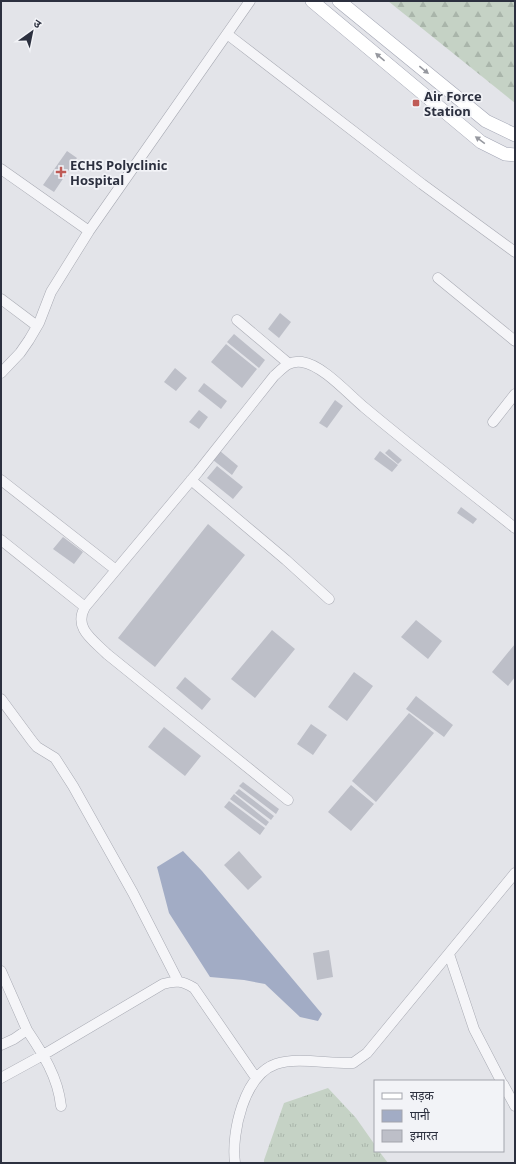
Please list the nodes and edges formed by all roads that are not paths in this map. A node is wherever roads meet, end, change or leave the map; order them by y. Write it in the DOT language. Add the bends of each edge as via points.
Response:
graph roads {
  1 [pos="250,1"];
  2 [pos="312,1"];
  3 [pos="339,1"];
  4 [pos="227,34"];
  5 [pos="515,135"];
  6 [pos="515,155"];
  7 [pos="1,169"];
  8 [pos="89,231"];
  9 [pos="515,252"];
  10 [pos="438,278"];
  11 [pos="1,299"];
  12 [pos="237,320"];
  13 [pos="37,326"];
  14 [pos="515,341"];
  15 [pos="288,363"];
  16 [pos="1,373"];
  17 [pos="515,394"];
  18 [pos="492,422"];
  19 [pos="1,480"];
  20 [pos="191,480"];
  21 [pos="515,528"];
  22 [pos="1,540"];
  23 [pos="116,570"];
  24 [pos="329,599"];
  25 [pos="86,607"];
  26 [pos="1,699"];
  27 [pos="288,800"];
  28 [pos="515,873"];
  29 [pos="449,954"];
  30 [pos="1,971"];
  31 [pos="178,980"];
  32 [pos="27,1030"];
  33 [pos="1,1045"];
  34 [pos="43,1055"];
  35 [pos="1,1078"];
  36 [pos="256,1078"];
  37 [pos="500,1080"];
  38 [pos="504,1086"];
  39 [pos="60,1106"];
  40 [pos="515,1106"];
  41 [pos="235,1163"];
  1 -- 4 [label="street"];
  6 -- 2 [label="main road, one-way" via="505,154 481,142"];
  3 -- 5 [label="main road, one-way" via="486,122"];
  4 -- 8 [label="street"];
  4 -- 9 [label="street"];
  7 -- 8 [label="street"];
  8 -- 13 [label="street" via="51,292"];
  10 -- 14 [label="street"];
  11 -- 13 [label="street"];
  12 -- 15 [label="street"];
  13 -- 16 [label="street" via="20,353"];
  15 -- 20 [label="street" via="274,376"];
  15 -- 21 [label="street" via="303,362 330,376 365,408"];
  17 -- 18 [label="street"];
  19 -- 23 [label="street"];
  20 -- 23 [label="street"];
  20 -- 24 [label="street"];
  22 -- 25 [label="street"];
  23 -- 25 [label="street"];
  25 -- 27 [label="street" via="82,612 81,624 107,654"];
  26 -- 31 [label="street" via="37,747 55,758 73,786"];
  28 -- 29 [label="street"];
  29 -- 36 [label="street" via="361,1058 353,1063 293,1061 276,1064"];
  29 -- 37 [label="street" via="474,1029"];
  30 -- 32 [label="street"];
  31 -- 34 [label="street" via="163,984"];
  31 -- 36 [label="street" via="194,988"];
  32 -- 33 [label="street"];
  32 -- 34 [label="street"];
  34 -- 35 [label="street"];
  34 -- 39 [label="street" via="58,1086"];
  36 -- 41 [label="street" via="238,1115 234,1134"];
  38 -- 40 [label="street"];
}
